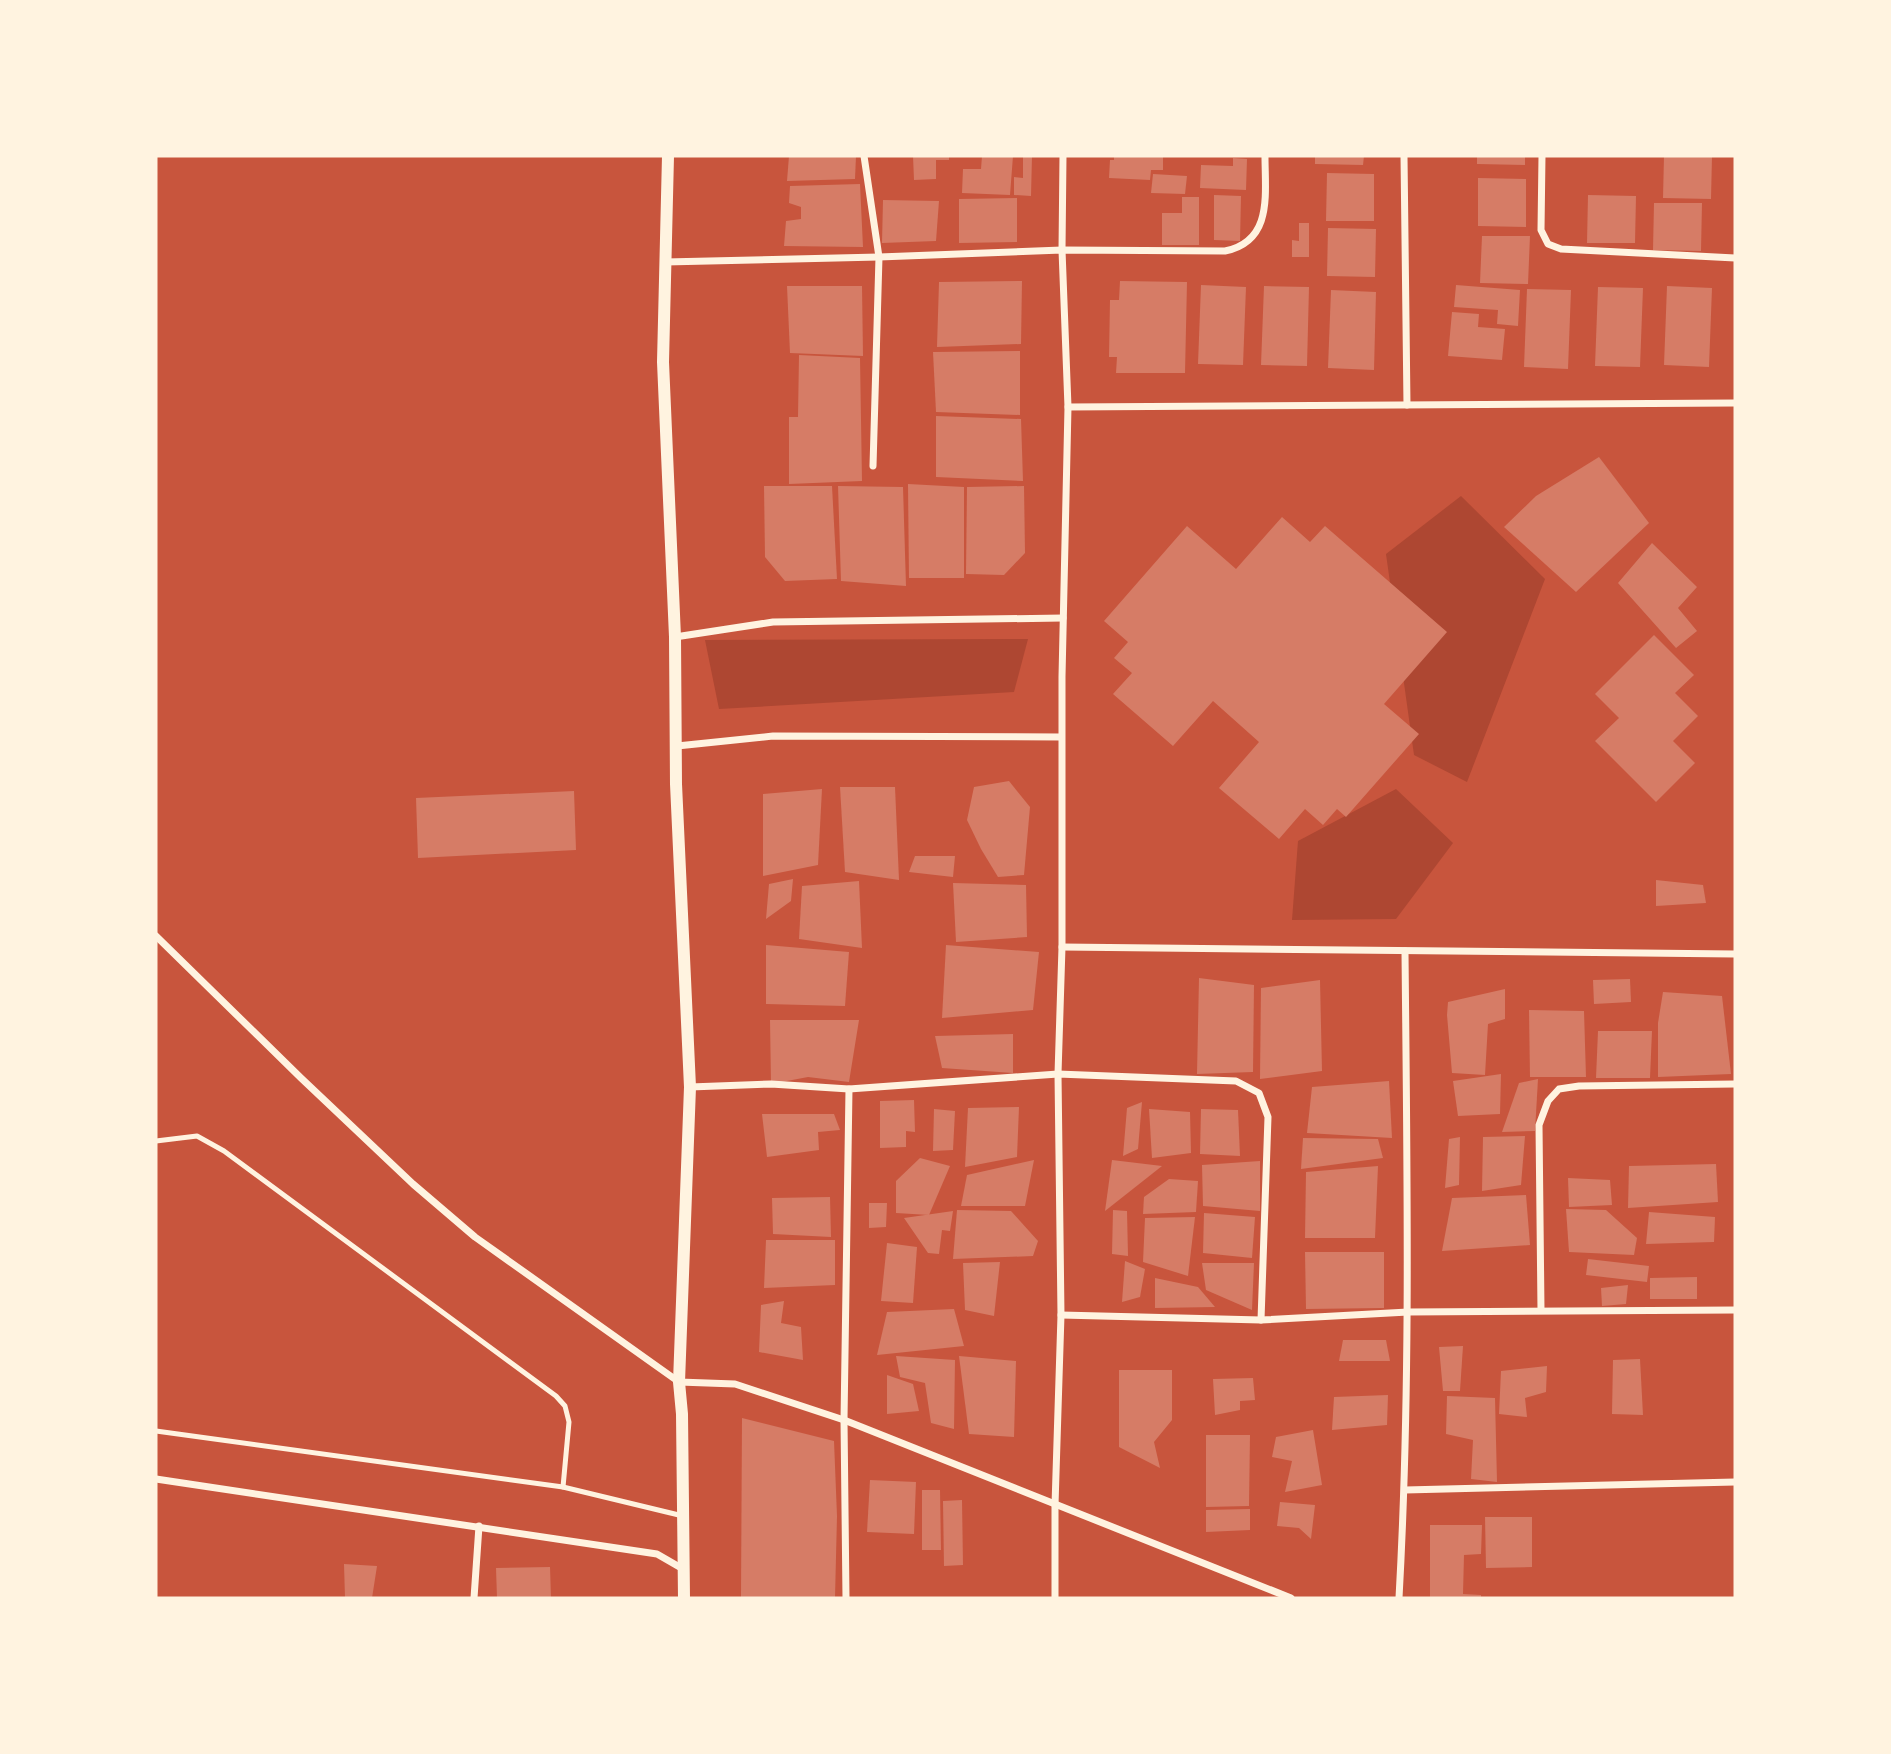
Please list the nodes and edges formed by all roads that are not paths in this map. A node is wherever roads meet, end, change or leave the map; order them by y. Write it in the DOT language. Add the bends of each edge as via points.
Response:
graph roads {
  1 [pos="668,156"];
  2 [pos="864,156"];
  3 [pos="1063,156"];
  4 [pos="1265,156"];
  5 [pos="1404,156"];
  6 [pos="1542,156"];
  7 [pos="1062,250"];
  8 [pos="879,257"];
  9 [pos="1735,258"];
  10 [pos="665,262"];
  11 [pos="1735,403"];
  12 [pos="1407,405"];
  13 [pos="1068,407"];
  14 [pos="873,466"];
  15 [pos="1063,618"];
  16 [pos="675,637"];
  17 [pos="1061,737"];
  18 [pos="677,746"];
  19 [pos="156,936"];
  20 [pos="1062,947"];
  21 [pos="1405,951"];
  22 [pos="1735,954"];
  23 [pos="1058,1074"];
  24 [pos="1735,1084"];
  25 [pos="690,1087"];
  26 [pos="849,1089"];
  27 [pos="156,1141"];
  28 [pos="1541,1310"];
  29 [pos="1735,1310"];
  30 [pos="1408,1312"];
  31 [pos="1062,1315"];
  32 [pos="1261,1320"];
  33 [pos="679,1382"];
  34 [pos="844,1420"];
  35 [pos="156,1431"];
  36 [pos="156,1479"];
  37 [pos="1735,1482"];
  38 [pos="563,1487"];
  39 [pos="1405,1490"];
  40 [pos="1055,1505"];
  41 [pos="683,1516"];
  42 [pos="479,1526"];
  43 [pos="684,1570"];
  44 [pos="474,1598"];
  45 [pos="684,1598"];
  46 [pos="846,1598"];
  47 [pos="1055,1598"];
  48 [pos="1291,1598"];
  49 [pos="1399,1598"];
  1 -- 10 [label="street"];
  2 -- 8 [label="street"];
  3 -- 7 [label="street"];
  4 -- 7 [label="street" via="1262,222 1253,239 1239,248"];
  5 -- 12 [label="street"];
  6 -- 9 [label="street" via="1541,230 1548,244 1561,249"];
  7 -- 8 [label="street"];
  7 -- 13 [label="street"];
  8 -- 10 [label="street"];
  8 -- 14 [label="street"];
  10 -- 16 [label="street" via="663,362"];
  11 -- 12 [label="street"];
  12 -- 13 [label="street"];
  13 -- 15 [label="street"];
  15 -- 16 [label="street" via="773,622"];
  15 -- 17 [label="street"];
  16 -- 18 [label="street"];
  17 -- 18 [label="street" via="773,736"];
  17 -- 20 [label="street"];
  18 -- 25 [label="street"];
  19 -- 33 [label="street" via="413,1184 475,1237"];
  20 -- 21 [label="street"];
  20 -- 23 [label="street"];
  21 -- 22 [label="street"];
  21 -- 30 [label="street"];
  23 -- 26 [label="street"];
  23 -- 31 [label="street"];
  23 -- 32 [label="street" via="1236,1081 1259,1093 1268,1117"];
  24 -- 28 [label="street" via="1579,1086 1559,1089 1548,1101 1539,1125"];
  25 -- 26 [label="street" via="771,1084"];
  25 -- 33 [label="street"];
  26 -- 34 [label="street"];
  27 -- 38 [label="lane" via="197,1136 224,1151 556,1395 569,1422"];
  28 -- 29 [label="street"];
  28 -- 30 [label="street"];
  30 -- 32 [label="street"];
  30 -- 39 [label="street"];
  31 -- 32 [label="street"];
  31 -- 40 [label="street"];
  33 -- 34 [label="street" via="735,1384"];
  33 -- 41 [label="street"];
  34 -- 40 [label="street"];
  34 -- 46 [label="street"];
  35 -- 38 [label="lane"];
  36 -- 42 [label="street"];
  37 -- 39 [label="street"];
  38 -- 41 [label="lane"];
  39 -- 49 [label="street"];
  40 -- 47 [label="street"];
  40 -- 48 [label="street"];
  41 -- 43 [label="street"];
  42 -- 43 [label="street" via="657,1554"];
  42 -- 44 [label="street"];
  43 -- 45 [label="street"];
}
